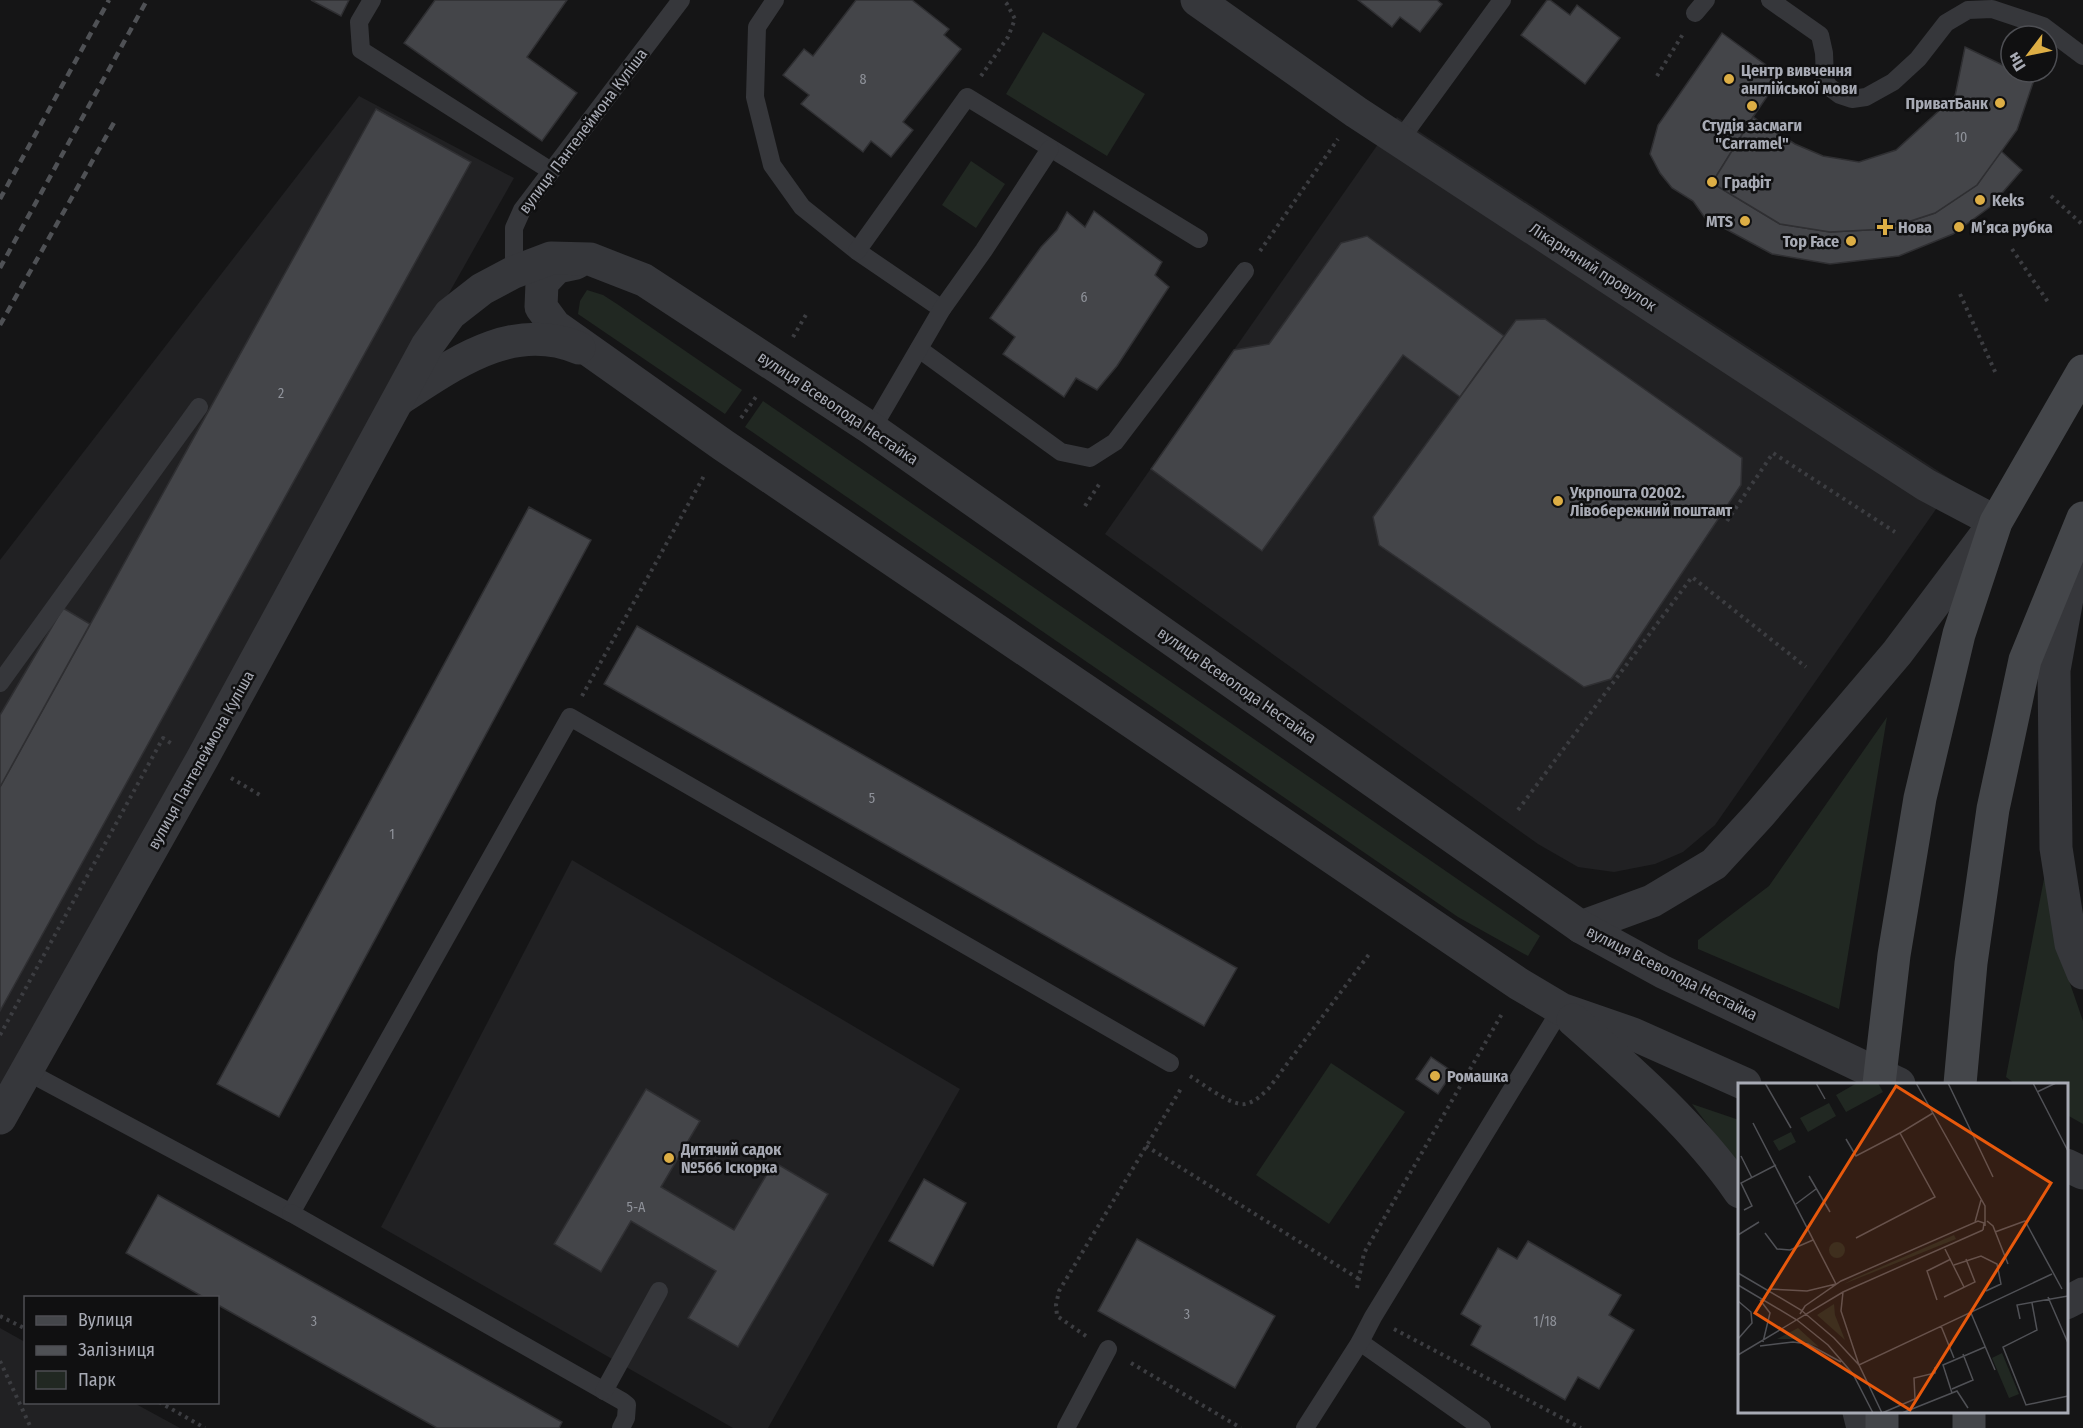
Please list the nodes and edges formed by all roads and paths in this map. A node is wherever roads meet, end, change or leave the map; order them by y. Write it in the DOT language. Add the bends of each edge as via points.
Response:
graph roads {
  1 [pos="372,0"];
  2 [pos="681,0"];
  3 [pos="775,0"];
  4 [pos="1003,0"];
  5 [pos="1197,0"];
  6 [pos="1502,0"];
  7 [pos="1770,0"];
  8 [pos="1701,7"];
  9 [pos="2083,56"];
  10 [pos="1657,76"];
  11 [pos="967,97"];
  12 [pos="1356,112"];
  13 [pos="1400,140"];
  14 [pos="1050,149"];
  15 [pos="551,171"];
  16 [pos="2051,196"];
  17 [pos="2083,225"];
  18 [pos="1199,239"];
  19 [pos="2012,249"];
  20 [pos="857,250"];
  21 [pos="590,259"];
  22 [pos="1245,271"];
  23 [pos="514,272"];
  24 [pos="1960,294"];
  25 [pos="2048,303"];
  26 [pos="942,309"];
  27 [pos="807,313"];
  28 [pos="919,349"];
  29 [pos="595,355"];
  30 [pos="776,366"];
  31 [pos="2083,371"];
  32 [pos="1997,376"];
  33 [pos="398,400"];
  34 [pos="200,407"];
  35 [pos="872,429"];
  36 [pos="723,445"];
  37 [pos="2082,520"];
  38 [pos="1727,521"];
  39 [pos="1996,522"];
  40 [pos="1895,532"];
  41 [pos="1806,667"];
  42 [pos="0,683"];
  43 [pos="570,717"];
  44 [pos="163,738"];
  45 [pos="1518,810"];
  46 [pos="1581,927"];
  47 [pos="1370,953"];
  48 [pos="2083,973"];
  49 [pos="1519,984"];
  50 [pos="1561,1009"];
  51 [pos="0,1035"];
  52 [pos="1170,1063"];
  53 [pos="26,1071"];
  54 [pos="1886,1081"];
  55 [pos="1743,1083"];
  56 [pos="1960,1083"];
  57 [pos="0,1118"];
  58 [pos="1146,1146"];
  59 [pos="2068,1166"];
  60 [pos="2083,1173"];
  61 [pos="1738,1189"];
  62 [pos="291,1213"];
  63 [pos="1359,1279"];
  64 [pos="1357,1290"];
  65 [pos="659,1292"];
  66 [pos="2083,1294"];
  67 [pos="2068,1302"];
  68 [pos="0,1316"];
  69 [pos="1372,1317"];
  70 [pos="24,1328"];
  71 [pos="1360,1342"];
  72 [pos="1108,1349"];
  73 [pos="0,1361"];
  74 [pos="604,1391"];
  75 [pos="163,1404"];
  76 [pos="1859,1413"];
  77 [pos="1986,1413"];
  78 [pos="31,1428"];
  79 [pos="205,1428"];
  80 [pos="621,1428"];
  81 [pos="1066,1428"];
  82 [pos="1241,1428"];
  83 [pos="1305,1428"];
  84 [pos="1482,1428"];
  85 [pos="1581,1428"];
  86 [pos="1863,1428"];
  87 [pos="1982,1428"];
  1 -- 15 [label="lane" via="359,22 361,50"];
  2 -- 15 [label="lane, вулиця Пантелеймона Куліша"];
  3 -- 20 [label="lane" via="757,27 755,97 772,165 802,207"];
  4 -- 11 [label="path" via="1015,19 1008,37"];
  5 -- 12 [label="street, Лікарняний провулок"];
  6 -- 13 [label="lane"];
  7 -- 9 [label="lane" via="1820,35 1828,86 1852,99 1866,97 1893,82 1918,59 1946,23 1968,10 1992,9 2043,26"];
  8 -- 10 [label="path"];
  11 -- 14 [label="lane"];
  11 -- 20 [label="lane"];
  12 -- 13 [label="street, Лікарняний провулок"];
  12 -- 22 [label="path"];
  13 -- 39 [label="street, Лікарняний провулок" via="1855,440"];
  14 -- 18 [label="lane"];
  14 -- 26 [label="lane"];
  15 -- 23 [label="lane, вулиця Пантелеймона Куліша" via="522,210 514,228"];
  16 -- 17 [label="path"];
  19 -- 25 [label="path"];
  20 -- 26 [label="lane"];
  21 -- 23 [label="street, вулиця Пантелеймона Куліша" via="550,258"];
  21 -- 29 [label="street" via="557,267 542,283 541,307 555,326"];
  21 -- 30 [label="street, вулиця Всеволода Нестайка" via="644,280"];
  22 -- 28 [label="lane" via="1115,442 1090,458 1060,452"];
  23 -- 33 [label="street, вулиця Пантелеймона Куліша" via="482,289 450,315 427,346"];
  24 -- 32 [label="path"];
  26 -- 28 [label="lane"];
  27 -- 30 [label="path"];
  28 -- 35 [label="lane"];
  29 -- 33 [label="street, вулиця Пантелеймона Куліша" via="564,342 530,340 492,346 464,358"];
  29 -- 36 [label="street"];
  30 -- 35 [label="street, вулиця Всеволода Нестайка"];
  30 -- 36 [label="path"];
  31 -- 39 [label="main road"];
  33 -- 53 [label="street, вулиця Пантелеймона Куліша"];
  34 -- 42 [label="lane"];
  35 -- 46 [label="street, вулиця Всеволода Нестайка"];
  36 -- 43 [label="path"];
  36 -- 49 [label="street"];
  37 -- 48 [label="street" via="2054,670 2056,848 2071,944"];
  37 -- 56 [label="main road" via="2025,660 1993,809 1971,963"];
  38 -- 40 [label="path" via="1773,453"];
  39 -- 46 [label="street" via="1897,653 1714,864 1652,901"];
  39 -- 54 [label="main road" via="1959,634 1920,798 1894,955"];
  41 -- 45 [label="path" via="1692,577"];
  43 -- 52 [label="lane"];
  43 -- 62 [label="lane"];
  44 -- 51 [label="path"];
  46 -- 54 [label="street, вулиця Всеволода Нестайка" via="1663,972"];
  47 -- 58 [label="path" via="1258,1099 1244,1105 1231,1101 1190,1076"];
  49 -- 50 [label="street"];
  49 -- 63 [label="path" via="1364,1253"];
  50 -- 55 [label="street" via="1633,1034"];
  50 -- 61 [label="street" via="1641,1080"];
  50 -- 69 [label="lane"];
  53 -- 57 [label="street, вулиця Пантелеймона Куліша"];
  53 -- 62 [label="lane"];
  58 -- 63 [label="path"];
  58 -- 72 [label="path" via="1059,1291 1056,1305 1058,1316 1068,1325"];
  59 -- 60 [label="street"];
  62 -- 74 [label="lane"];
  63 -- 64 [label="path"];
  65 -- 74 [label="lane"];
  66 -- 67 [label="street"];
  68 -- 70 [label="path"];
  69 -- 71 [label="lane"];
  69 -- 85 [label="path"];
  71 -- 83 [label="lane"];
  71 -- 84 [label="lane"];
  72 -- 81 [label="lane"];
  72 -- 82 [label="path"];
  73 -- 78 [label="path"];
  74 -- 80 [label="lane" via="627,1405"];
  75 -- 79 [label="path"];
  76 -- 86 [label="street"];
  77 -- 87 [label="street"];
}
